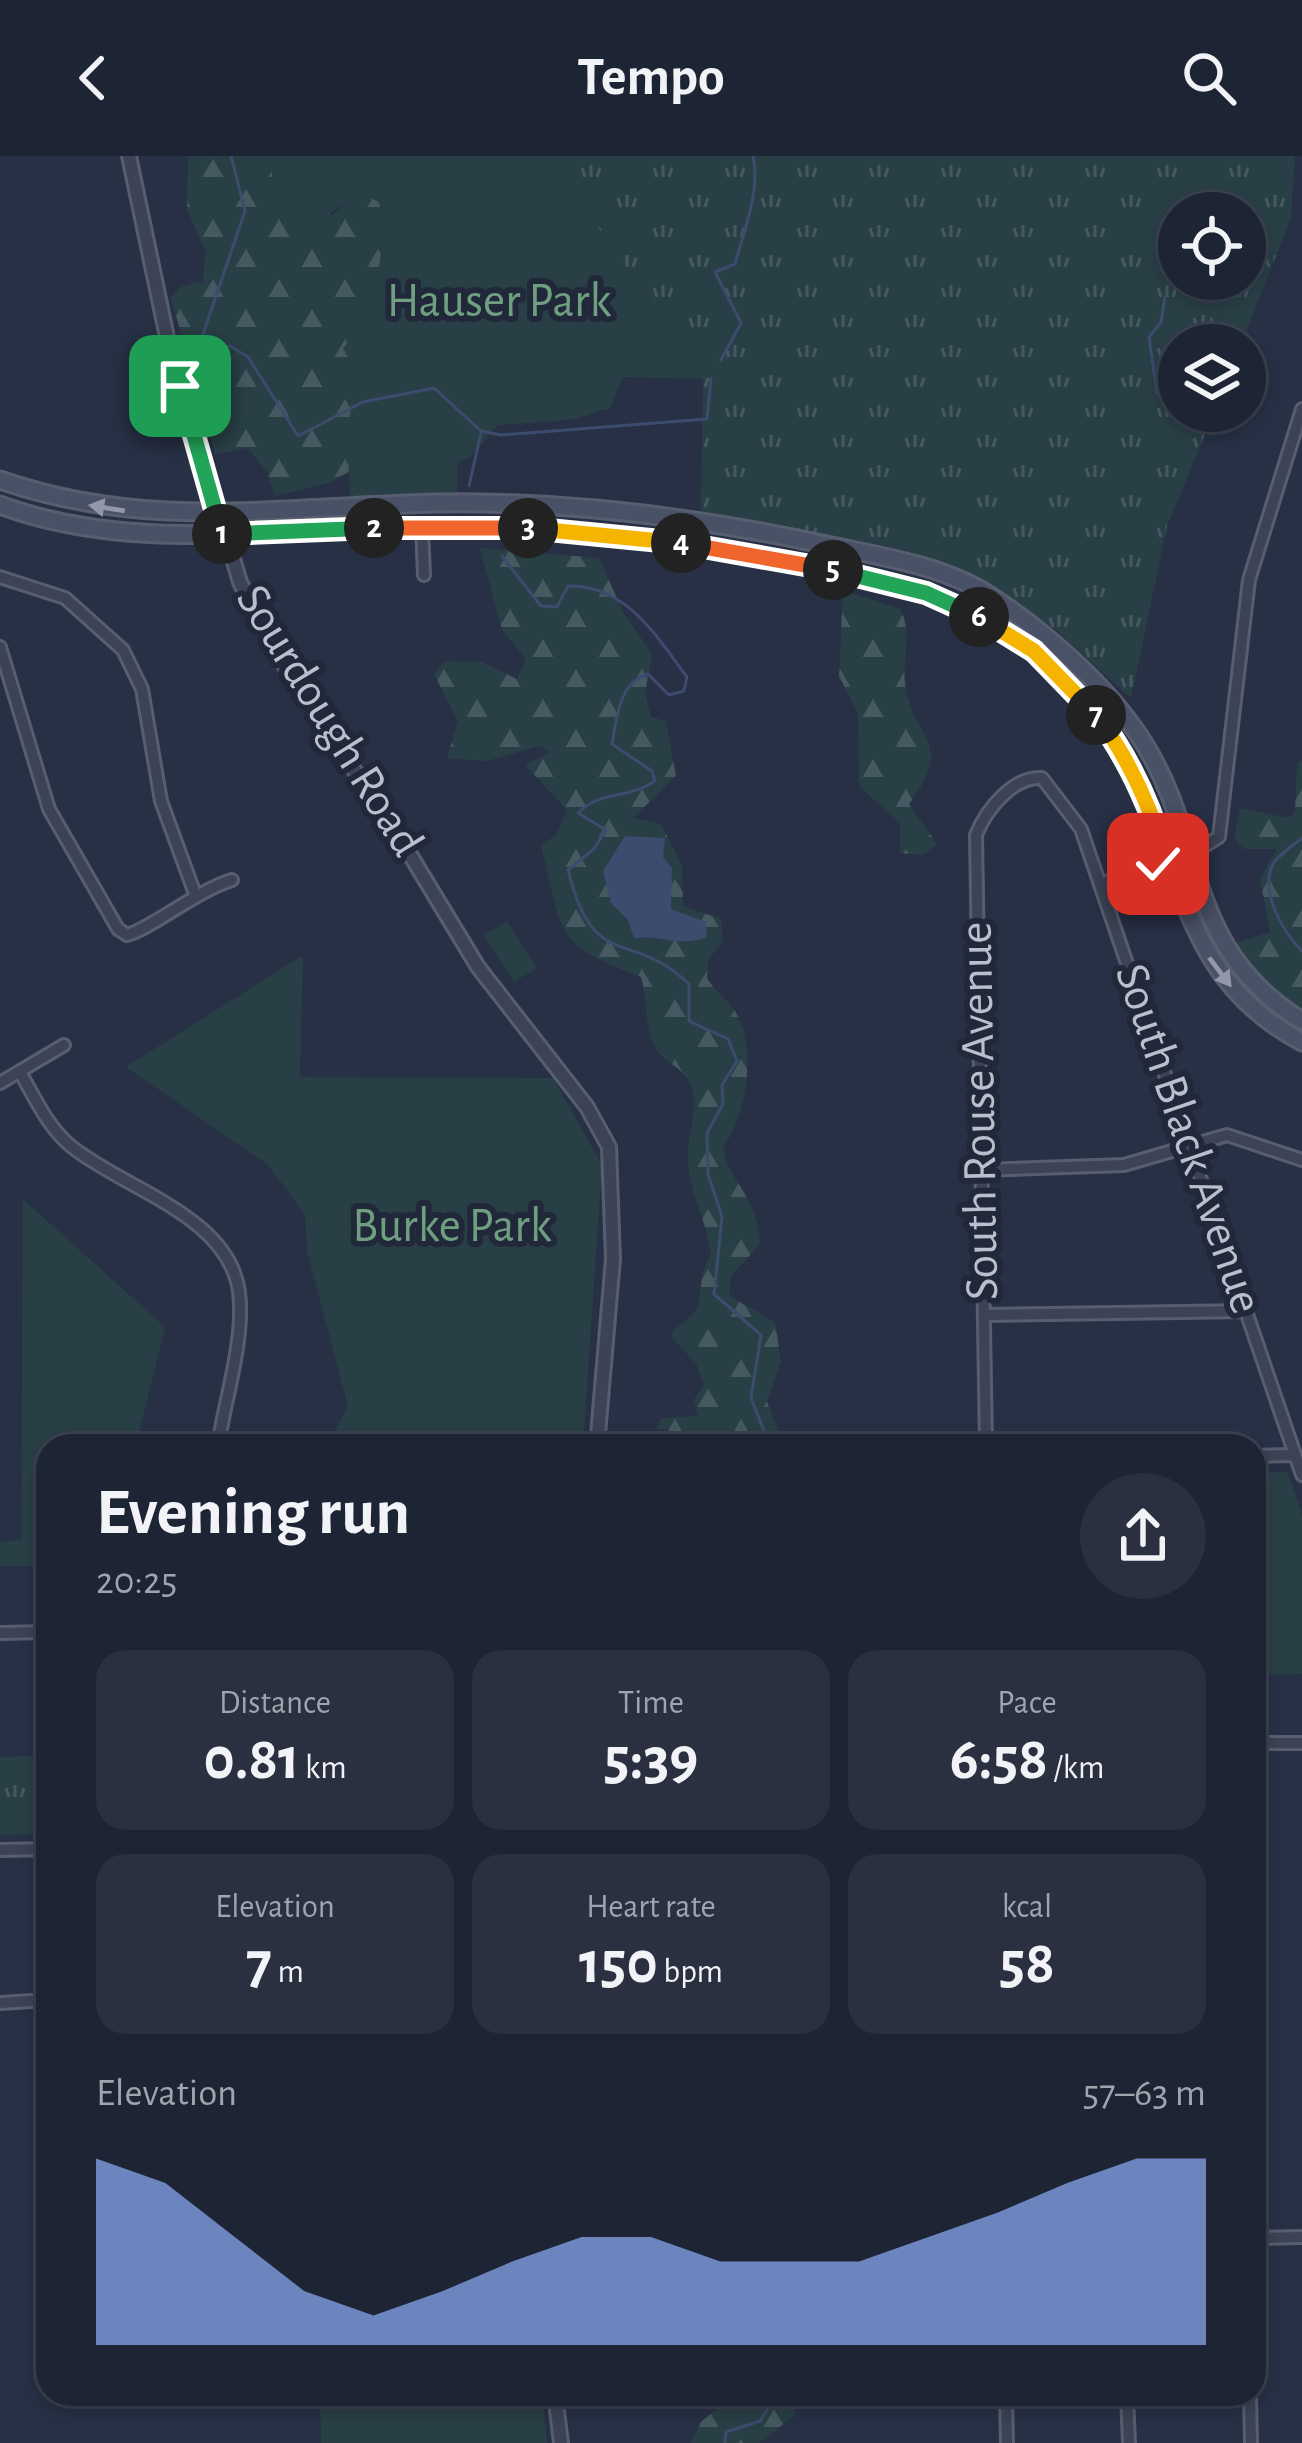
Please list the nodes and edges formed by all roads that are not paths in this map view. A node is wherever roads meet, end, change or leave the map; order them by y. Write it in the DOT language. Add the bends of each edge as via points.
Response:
graph roads {
  1 [pos="129,156"];
  2 [pos="1302,409"];
  3 [pos="0,480"];
  4 [pos="0,506"];
  5 [pos="217,516"];
  6 [pos="422,527"];
  7 [pos="223,538"];
  8 [pos="424,575"];
  9 [pos="0,577"];
  10 [pos="0,646"];
  11 [pos="1011,789"];
  12 [pos="1187,857"];
  13 [pos="1167,861"];
  14 [pos="232,880"];
  15 [pos="1101,884"];
  16 [pos="195,894"];
  17 [pos="1302,1021"];
  18 [pos="1302,1042"];
  19 [pos="64,1045"];
  20 [pos="20,1072"];
  21 [pos="0,1083"];
  22 [pos="1189,1145"];
  23 [pos="1302,1160"];
  24 [pos="981,1170"];
  25 [pos="1247,1310"];
  26 [pos="984,1315"];
  27 [pos="220,1434"];
  28 [pos="598,1434"];
  29 [pos="986,1434"];
  30 [pos="1295,1455"];
  31 [pos="1266,1456"];
  32 [pos="1302,1475"];
  33 [pos="36,1632"];
  34 [pos="0,1633"];
  35 [pos="1266,1743"];
  36 [pos="1302,1743"];
  37 [pos="36,1849"];
  38 [pos="0,1850"];
  39 [pos="36,2001"];
  40 [pos="0,2003"];
  41 [pos="1302,2237"];
  42 [pos="1266,2238"];
  43 [pos="556,2406"];
  44 [pos="1006,2406"];
  45 [pos="1127,2406"];
  46 [pos="1250,2406"];
  47 [pos="561,2443"];
  48 [pos="1007,2443"];
  49 [pos="1129,2443"];
  50 [pos="1251,2443"];
  1 -- 5 [label="street, Sourdough Road" via="168,342"];
  2 -- 12 [label="street" via="1249,580 1225,816 1219,837"];
  5 -- 3 [label="main road, one-way" via="117,510"];
  4 -- 7 [label="main road" via="122,532"];
  5 -- 7 [label="street, Sourdough Road"];
  5 -- 12 [label="main road" via="533,506 718,525 919,567 993,598 1092,681 1140,736"];
  6 -- 7 [label="main road"];
  6 -- 8 [label="street"];
  6 -- 13 [label="main road" via="660,540 852,574 964,608 1034,651 1089,706 1136,778"];
  7 -- 28 [label="street, Sourdough Road" via="275,651 491,988 587,1107 609,1147 614,1258"];
  9 -- 16 [label="street" via="65,598 123,650 142,689 161,801"];
  10 -- 16 [label="street" via="50,808 112,921 127,934"];
  11 -- 15 [label="street, South Black Avenue" via="1030,777 1054,788 1081,829"];
  11 -- 24 [label="street, South Rouse Avenue" via="976,835"];
  12 -- 13 [label="street"];
  12 -- 17 [label="main road" via="1225,949"];
  13 -- 15 [label="street"];
  13 -- 18 [label="main road, one-way" via="1216,969"];
  14 -- 16 [label="street"];
  15 -- 22 [label="street, South Black Avenue"];
  19 -- 20 [label="street"];
  20 -- 21 [label="street"];
  20 -- 27 [label="street" via="70,1146 197,1223 231,1262 238,1315"];
  22 -- 23 [label="street" via="1240,1135"];
  22 -- 24 [label="street" via="1095,1168"];
  22 -- 25 [label="street, South Black Avenue"];
  24 -- 26 [label="street, South Rouse Avenue"];
  25 -- 26 [label="street"];
  25 -- 30 [label="street, South Black Avenue"];
  26 -- 29 [label="street, South Rouse Avenue"];
  30 -- 31 [label="street"];
  30 -- 32 [label="street, South Black Avenue"];
  33 -- 34 [label="street"];
  35 -- 36 [label="street"];
  37 -- 38 [label="street"];
  39 -- 40 [label="street"];
  41 -- 42 [label="street"];
  43 -- 47 [label="street"];
  44 -- 48 [label="street"];
  45 -- 49 [label="street"];
  46 -- 50 [label="street"];
}
